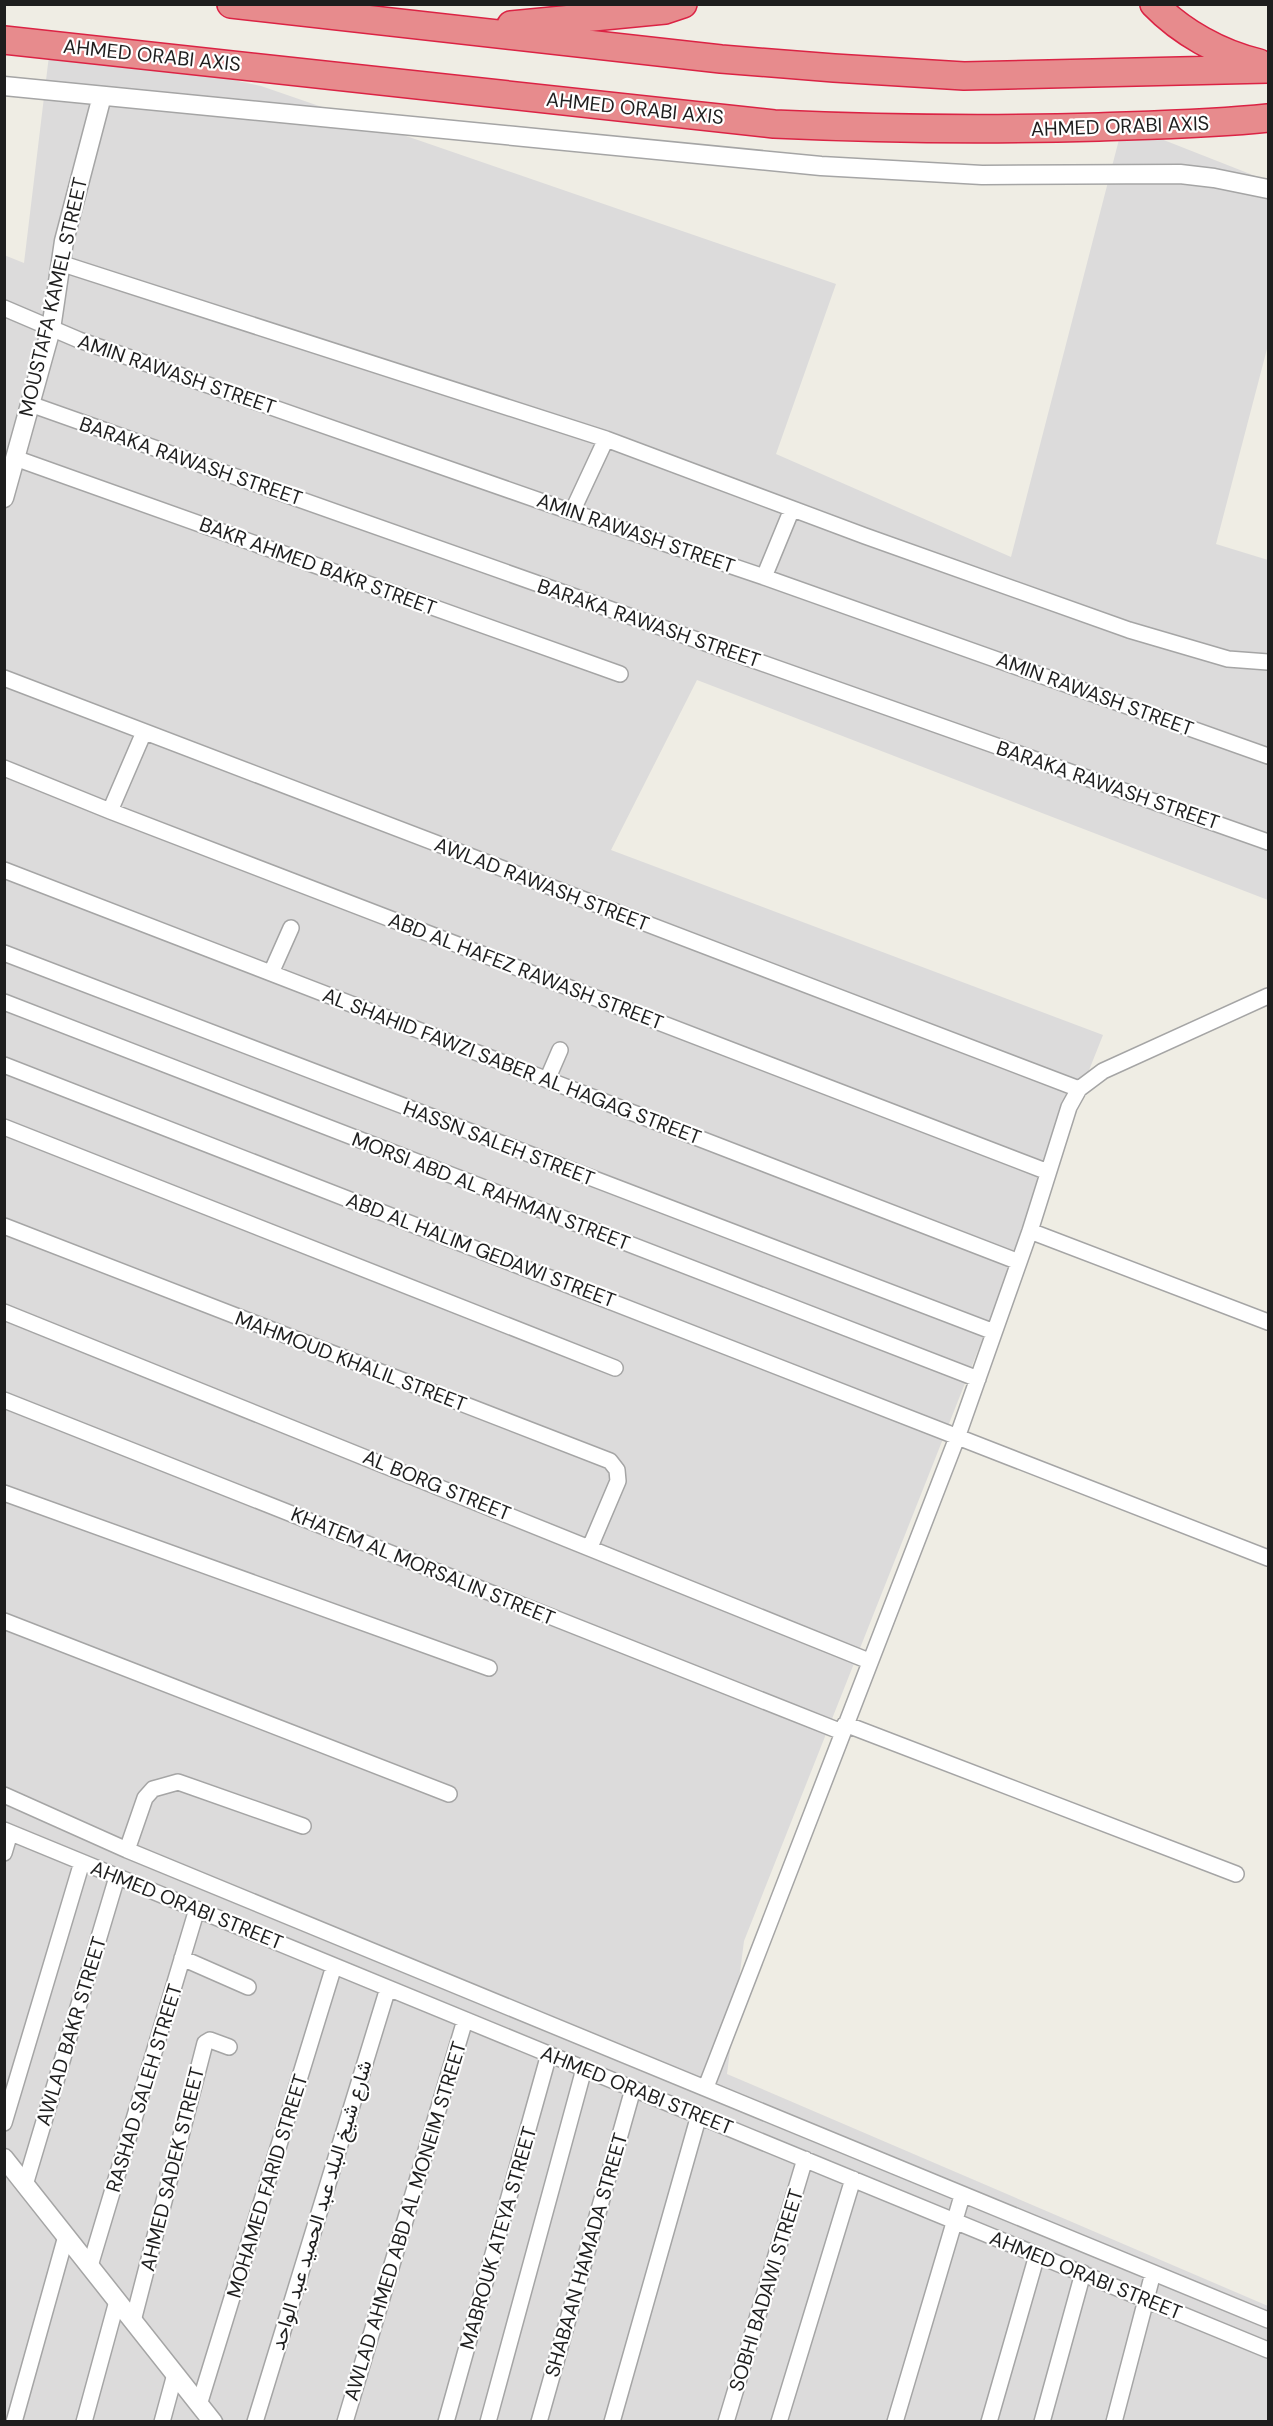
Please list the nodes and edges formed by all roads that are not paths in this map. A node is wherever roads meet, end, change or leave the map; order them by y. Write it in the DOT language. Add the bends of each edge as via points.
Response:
graph roads {
  1 [pos="231,4"];
  2 [pos="1154,4"];
  3 [pos="674,7"];
  4 [pos="453,30"];
  5 [pos="4,40"];
  6 [pos="668,53"];
  7 [pos="1269,67"];
  8 [pos="4,86"];
  9 [pos="102,96"];
  10 [pos="1269,118"];
  11 [pos="1227,123"];
  12 [pos="1269,133"];
  13 [pos="1269,189"];
  14 [pos="60,263"];
  15 [pos="4,308"];
  16 [pos="51,329"];
  17 [pos="30,404"];
  18 [pos="606,439"];
  19 [pos="15,458"];
  20 [pos="4,498"];
  21 [pos="792,509"];
  22 [pos="572,512"];
  23 [pos="764,576"];
  24 [pos="1269,662"];
  25 [pos="620,674"];
  26 [pos="4,678"];
  27 [pos="144,732"];
  28 [pos="1269,756"];
  29 [pos="4,768"];
  30 [pos="110,811"];
  31 [pos="1269,842"];
  32 [pos="4,870"];
  33 [pos="291,928"];
  34 [pos="4,953"];
  35 [pos="271,973"];
  36 [pos="1269,996"];
  37 [pos="4,1002"];
  38 [pos="560,1050"];
  39 [pos="4,1065"];
  40 [pos="547,1080"];
  41 [pos="1079,1089"];
  42 [pos="4,1127"];
  43 [pos="1048,1172"];
  44 [pos="4,1226"];
  45 [pos="1030,1231"];
  46 [pos="1019,1262"];
  47 [pos="4,1312"];
  48 [pos="1269,1322"];
  49 [pos="994,1332"];
  50 [pos="615,1368"];
  51 [pos="978,1379"];
  52 [pos="4,1401"];
  53 [pos="958,1435"];
  54 [pos="4,1493"];
  55 [pos="590,1547"];
  56 [pos="1269,1558"];
  57 [pos="4,1621"];
  58 [pos="869,1661"];
  59 [pos="489,1668"];
  60 [pos="844,1728"];
  61 [pos="449,1794"];
  62 [pos="4,1795"];
  63 [pos="303,1826"];
  64 [pos="7,1831"];
  65 [pos="127,1850"];
  66 [pos="4,1853"];
  67 [pos="82,1862"];
  68 [pos="1236,1874"];
  69 [pos="117,1877"];
  70 [pos="197,1909"];
  71 [pos="182,1958"];
  72 [pos="334,1966"];
  73 [pos="248,1987"];
  74 [pos="388,1988"];
  75 [pos="465,2019"];
  76 [pos="230,2047"];
  77 [pos="549,2054"];
  78 [pos="585,2069"];
  79 [pos="706,2087"];
  80 [pos="633,2089"];
  81 [pos="699,2115"];
  82 [pos="4,2123"];
  83 [pos="4,2158"];
  84 [pos="805,2159"];
  85 [pos="853,2179"];
  86 [pos="25,2185"];
  87 [pos="962,2196"];
  88 [pos="955,2221"];
  89 [pos="66,2236"];
  90 [pos="1037,2254"];
  91 [pos="90,2266"];
  92 [pos="1083,2273"];
  93 [pos="1153,2274"];
  94 [pos="1147,2300"];
  95 [pos="117,2301"];
  96 [pos="1269,2320"];
  97 [pos="133,2321"];
  98 [pos="1269,2350"];
  99 [pos="175,2374"];
  100 [pos="199,2406"];
  101 [pos="14,2421"];
  102 [pos="84,2421"];
  103 [pos="162,2421"];
  104 [pos="213,2421"];
  105 [pos="255,2421"];
  106 [pos="345,2421"];
  107 [pos="446,2421"];
  108 [pos="488,2421"];
  109 [pos="539,2421"];
  110 [pos="612,2421"];
  111 [pos="726,2421"];
  112 [pos="778,2421"];
  113 [pos="895,2421"];
  114 [pos="989,2421"];
  115 [pos="1042,2421"];
  116 [pos="1114,2421"];
  1 -- 4 [label="highway"];
  2 -- 7 [label="highway" via="1190,33"];
  3 -- 4 [label="highway"];
  3 -- 6 [label="highway" via="660,17 657,32"];
  4 -- 6 [label="highway"];
  5 -- 11 [label="highway, AHMED ORABI AXIS" via="774,124 952,130"];
  6 -- 7 [label="highway" via="964,76"];
  8 -- 9 [label="street"];
  9 -- 13 [label="street" via="821,166 982,175 1180,174"];
  9 -- 14 [label="street, MOUSTAFA KAMEL STREET"];
  10 -- 11 [label="highway, AHMED ORABI AXIS"];
  11 -- 12 [label="highway"];
  14 -- 16 [label="street, MOUSTAFA KAMEL STREET"];
  14 -- 18 [label="street"];
  15 -- 16 [label="street, AMIN RAWASH STREET"];
  16 -- 17 [label="street, MOUSTAFA KAMEL STREET"];
  16 -- 22 [label="street, AMIN RAWASH STREET"];
  17 -- 19 [label="street, MOUSTAFA KAMEL STREET"];
  17 -- 31 [label="street, BARAKA RAWASH STREET"];
  18 -- 21 [label="street"];
  18 -- 22 [label="street"];
  19 -- 20 [label="street, MOUSTAFA KAMEL STREET"];
  19 -- 25 [label="street, BAKR AHMED BAKR STREET"];
  21 -- 23 [label="street"];
  21 -- 24 [label="street" via="1129,630 1228,659"];
  22 -- 23 [label="street, AMIN RAWASH STREET"];
  23 -- 28 [label="street, AMIN RAWASH STREET"];
  26 -- 27 [label="street, AWLAD RAWASH STREET"];
  27 -- 30 [label="street"];
  27 -- 41 [label="street, AWLAD RAWASH STREET"];
  29 -- 30 [label="street, ABD AL HAFEZ RAWASH STREET"];
  30 -- 43 [label="street, ABD AL HAFEZ RAWASH STREET"];
  32 -- 35 [label="street, AL SHAHID FAWZI SABER AL HAGAG STREET"];
  33 -- 35 [label="street"];
  34 -- 49 [label="street, HASSN SALEH STREET"];
  35 -- 40 [label="street, AL SHAHID FAWZI SABER AL HAGAG STREET"];
  36 -- 41 [label="street" via="1103,1071"];
  37 -- 51 [label="street, MORSI ABD AL RAHMAN STREET"];
  38 -- 40 [label="street"];
  39 -- 53 [label="street, ABD AL HALIM GEDAWI STREET"];
  40 -- 46 [label="street, AL SHAHID FAWZI SABER AL HAGAG STREET"];
  41 -- 43 [label="street" via="1069,1107"];
  42 -- 50 [label="street"];
  43 -- 45 [label="street"];
  44 -- 55 [label="street, MAHMOUD KHALIL STREET" via="610,1461 617,1470 618,1481"];
  45 -- 46 [label="street"];
  45 -- 48 [label="street"];
  46 -- 49 [label="street"];
  47 -- 55 [label="street, AL BORG STREET"];
  49 -- 51 [label="street"];
  51 -- 53 [label="street"];
  52 -- 60 [label="street, KHATEM AL MORSALIN STREET"];
  53 -- 56 [label="street, ABD AL HALIM GEDAWI STREET"];
  53 -- 58 [label="street"];
  54 -- 59 [label="street"];
  55 -- 58 [label="street, AL BORG STREET"];
  57 -- 61 [label="street"];
  58 -- 60 [label="street"];
  60 -- 68 [label="street, KHATEM AL MORSALIN STREET"];
  60 -- 79 [label="street"];
  62 -- 65 [label="street"];
  63 -- 65 [label="street" via="178,1782 153,1790 145,1798"];
  64 -- 66 [label="street"];
  64 -- 67 [label="street, AHMED ORABI STREET"];
  65 -- 79 [label="street"];
  67 -- 69 [label="street, AHMED ORABI STREET"];
  67 -- 82 [label="street"];
  69 -- 70 [label="street, AHMED ORABI STREET"];
  69 -- 86 [label="street, AWLAD BAKR STREET"];
  70 -- 71 [label="street, RASHAD SALEH STREET"];
  70 -- 72 [label="street, AHMED ORABI STREET"];
  71 -- 73 [label="street"];
  71 -- 91 [label="street, RASHAD SALEH STREET"];
  72 -- 74 [label="street, AHMED ORABI STREET"];
  72 -- 100 [label="street, MOHAMED FARID STREET"];
  74 -- 75 [label="street, AHMED ORABI STREET"];
  74 -- 105 [label="street, شارع شيخ البلد عبد الحميد عبد الواحد"];
  75 -- 77 [label="street, AHMED ORABI STREET"];
  75 -- 106 [label="street, AWLAD AHMED ABD AL MONEIM STREET"];
  76 -- 97 [label="street, AHMED SADEK STREET" via="208,2040 204,2043"];
  77 -- 78 [label="street, AHMED ORABI STREET"];
  77 -- 107 [label="street, MABROUK ATEYA STREET"];
  78 -- 80 [label="street, AHMED ORABI STREET"];
  78 -- 108 [label="street"];
  79 -- 87 [label="street"];
  80 -- 81 [label="street, AHMED ORABI STREET"];
  80 -- 109 [label="street, SHABAAN HAMADA STREET"];
  81 -- 84 [label="street, AHMED ORABI STREET"];
  81 -- 110 [label="street"];
  83 -- 86 [label="street"];
  84 -- 85 [label="street, AHMED ORABI STREET"];
  84 -- 111 [label="street, SOBHI BADAWI STREET"];
  85 -- 88 [label="street, AHMED ORABI STREET"];
  85 -- 112 [label="street"];
  86 -- 89 [label="street"];
  87 -- 88 [label="street"];
  87 -- 93 [label="street"];
  88 -- 90 [label="street, AHMED ORABI STREET"];
  88 -- 113 [label="street"];
  89 -- 91 [label="street"];
  89 -- 101 [label="street"];
  90 -- 92 [label="street, AHMED ORABI STREET"];
  90 -- 114 [label="street"];
  91 -- 95 [label="street"];
  92 -- 94 [label="street, AHMED ORABI STREET"];
  92 -- 115 [label="street"];
  93 -- 94 [label="street"];
  93 -- 96 [label="street"];
  94 -- 98 [label="street, AHMED ORABI STREET"];
  94 -- 116 [label="street"];
  95 -- 97 [label="street"];
  95 -- 102 [label="street"];
  97 -- 99 [label="street"];
  99 -- 100 [label="street"];
  99 -- 103 [label="street"];
  100 -- 104 [label="street"];
}
